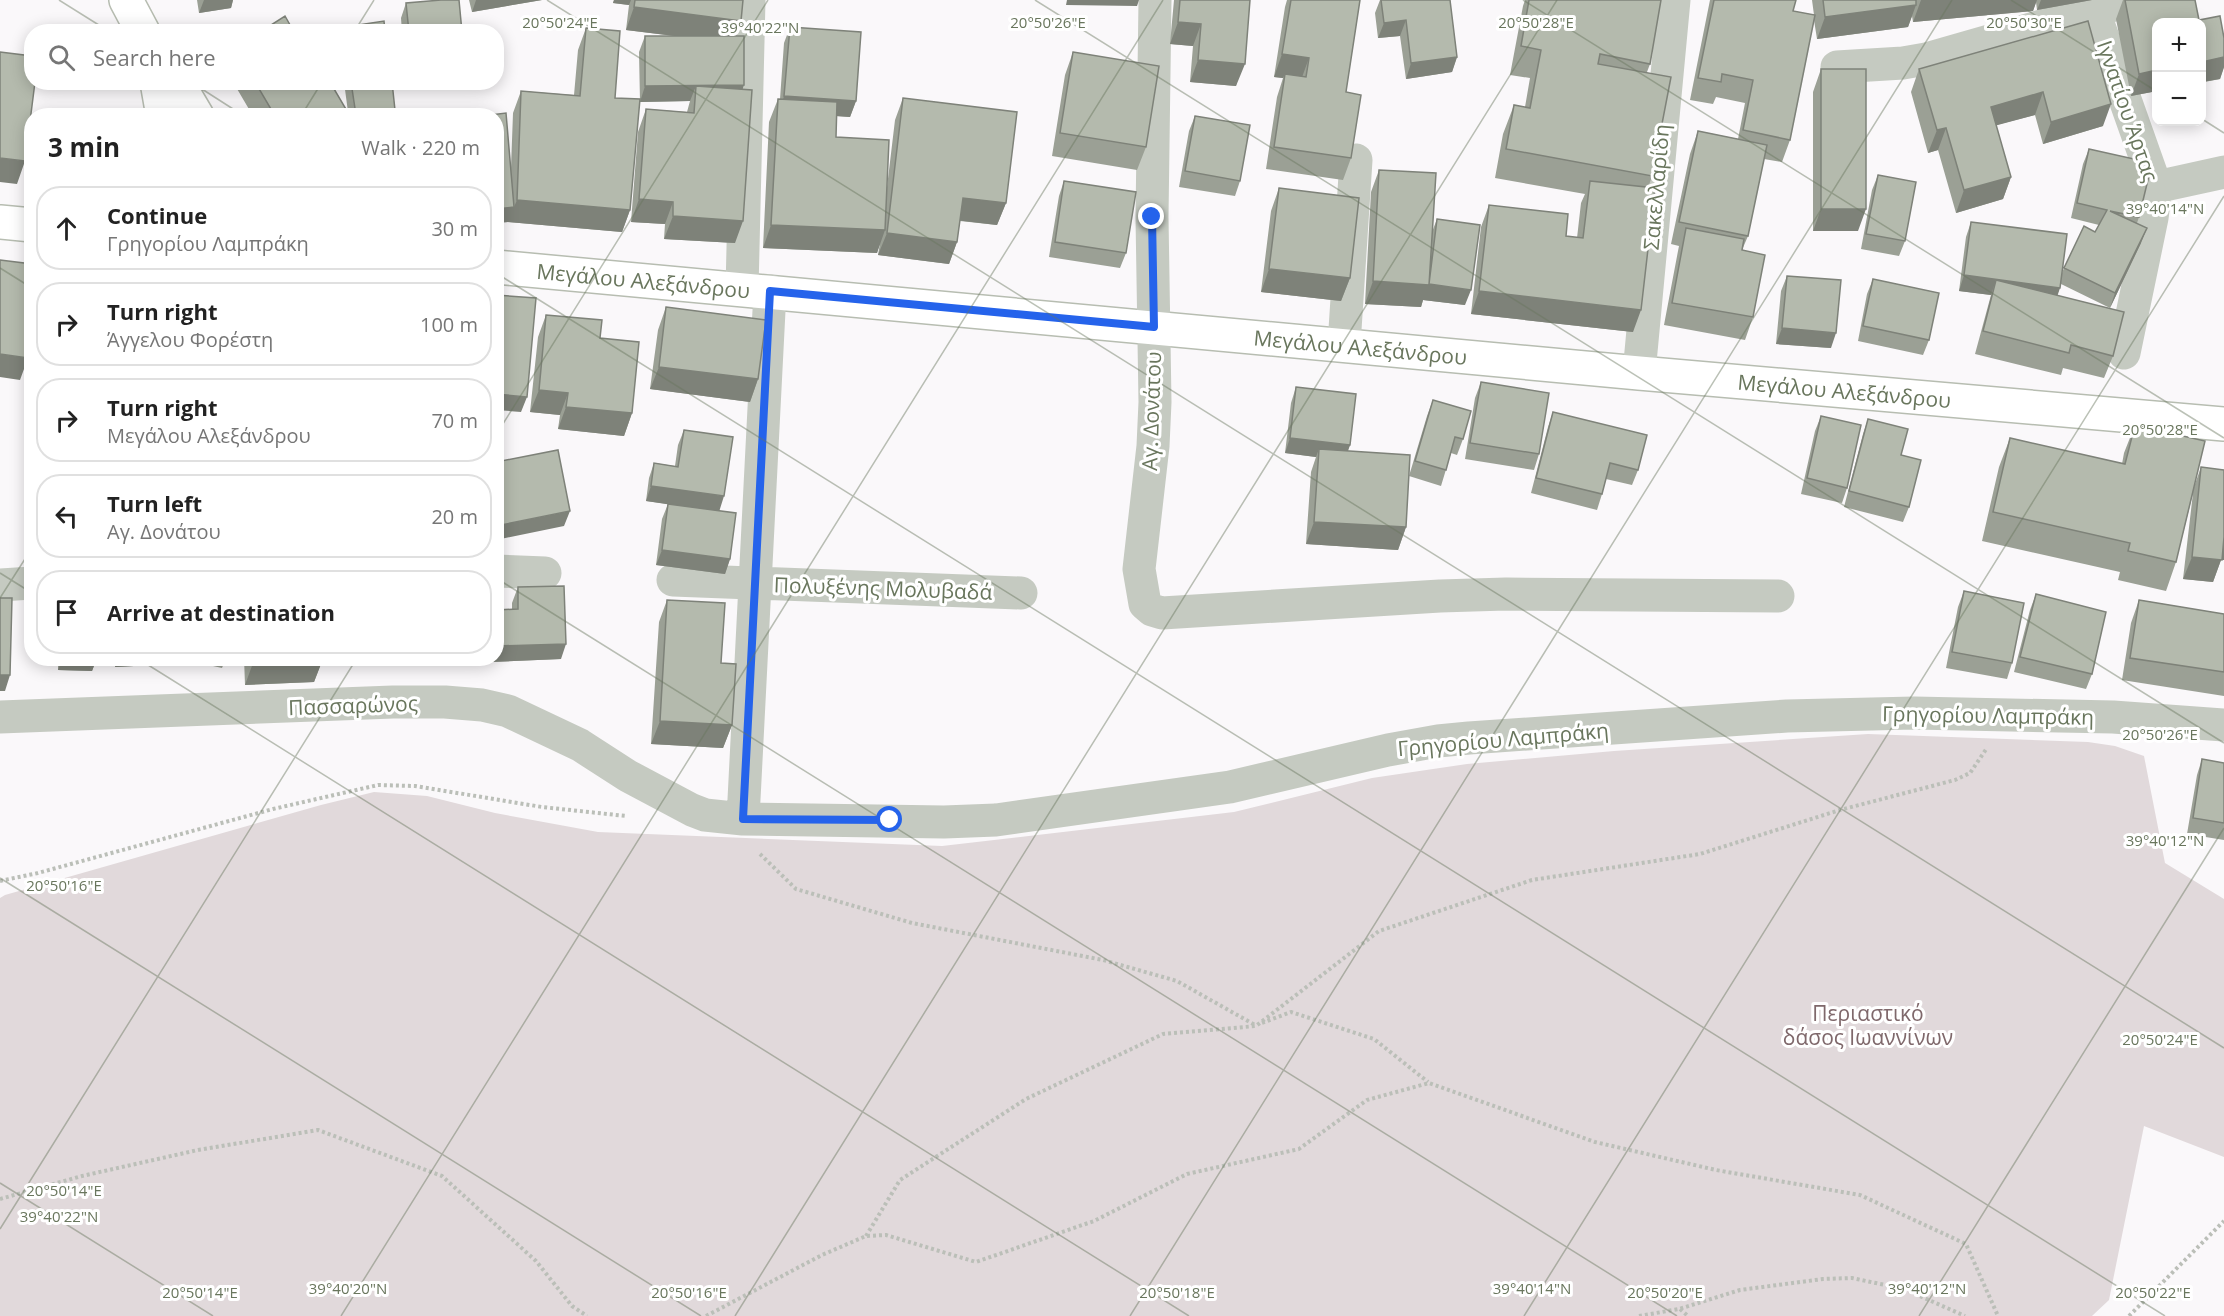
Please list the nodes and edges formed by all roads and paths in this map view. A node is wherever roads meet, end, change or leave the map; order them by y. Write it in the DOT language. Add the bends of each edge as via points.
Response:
graph roads {
  1 [pos="126,0"];
  2 [pos="749,0"];
  3 [pos="1155,0"];
  4 [pos="1674,0"];
  5 [pos="2132,0"];
  6 [pos="2094,12"];
  7 [pos="139,24"];
  8 [pos="1837,67"];
  9 [pos="158,90"];
  10 [pos="182,90"];
  11 [pos="162,108"];
  12 [pos="192,108"];
  13 [pos="1356,160"];
  14 [pos="2224,172"];
  15 [pos="2156,187"];
  16 [pos="0,222"];
  17 [pos="24,224"];
  18 [pos="504,268"];
  19 [pos="756,290"];
  20 [pos="1154,327"];
  21 [pos="1344,345"];
  22 [pos="2124,353"];
  23 [pos="1639,373"];
  24 [pos="2224,424"];
  25 [pos="504,571"];
  26 [pos="545,573"];
  27 [pos="673,580"];
  28 [pos="754,583"];
  29 [pos="24,584"];
  30 [pos="0,585"];
  31 [pos="1021,593"];
  32 [pos="1778,596"];
  33 [pos="1993,715"];
  34 [pos="0,717"];
  35 [pos="2224,725"];
  36 [pos="682,805"];
  37 [pos="628,816"];
  38 [pos="743,819"];
  39 [pos="0,881"];
  40 [pos="1256,1026"];
  41 [pos="1429,1083"];
  42 [pos="0,1199"];
  43 [pos="2224,1221"];
  44 [pos="866,1236"];
  45 [pos="1679,1309"];
  46 [pos="2130,1314"];
  47 [pos="587,1316"];
  48 [pos="705,1316"];
  49 [pos="1639,1316"];
  50 [pos="1688,1316"];
  51 [pos="1965,1316"];
  52 [pos="1998,1316"];
  1 -- 7 [label="main road"];
  2 -- 19 [label="street"];
  3 -- 20 [label="street, Αγ. Δονάτου"];
  4 -- 23 [label="street, Σακελλαρίδη"];
  5 -- 6 [label="street"];
  6 -- 8 [label="street" via="1926,59"];
  6 -- 15 [label="street, Ιγνατίου Άρτας"];
  9 -- 11 [label="main road"];
  10 -- 12 [label="main road"];
  13 -- 21 [label="street"];
  14 -- 15 [label="street"];
  15 -- 22 [label="street, Ιγνατίου Άρτας"];
  16 -- 17 [label="main road"];
  18 -- 19 [label="main road, Μεγάλου Αλεξάνδρου"];
  19 -- 20 [label="main road, Μεγάλου Αλεξάνδρου"];
  19 -- 28 [label="street"];
  20 -- 21 [label="main road, Μεγάλου Αλεξάνδρου"];
  20 -- 32 [label="street, Αγ. Δονάτου" via="1153,436 1139,561 1145,604 1152,610 1162,613 1506,594"];
  21 -- 23 [label="main road, Μεγάλου Αλεξάνδρου"];
  23 -- 24 [label="main road, Μεγάλου Αλεξάνδρου"];
  25 -- 26 [label="street"];
  27 -- 28 [label="street, Πολυξένης Μολυβαδά"];
  28 -- 31 [label="street, Πολυξένης Μολυβαδά"];
  28 -- 38 [label="street"];
  29 -- 30 [label="street"];
  33 -- 35 [label="street, Γρηγορίου Λαμπράκη" via="2113,717"];
  33 -- 38 [label="street, Γρηγορίου Λαμπράκη" via="1787,716 1469,738 1388,750 1230,787 1006,818 944,822"];
  33 -- 40 [label="path" via="1985,753 1970,773 1955,780 1840,810 1700,854 1532,880 1379,931"];
  34 -- 36 [label="street, Πασσαρώνος" via="393,702 482,705 508,711 580,745"];
  36 -- 38 [label="street, Γρηγορίου Λαμπράκη" via="705,815"];
  37 -- 39 [label="path" via="542,807 415,786 378,785"];
  38 -- 40 [label="path" via="746,837 796,889 912,923 1102,960 1177,981"];
  40 -- 41 [label="path" via="1292,1012 1374,1040"];
  40 -- 44 [label="path" via="1163,1034 1026,1099 900,1180"];
  41 -- 44 [label="path" via="1367,1100 1299,1149 1187,1174 1095,1221 975,1262 886,1235"];
  41 -- 52 [label="path" via="1596,1142 1716,1170 1860,1195 1966,1244"];
  42 -- 47 [label="path" via="198,1150 318,1130 442,1176 536,1261 572,1306"];
  43 -- 46 [label="path"];
  44 -- 48 [label="path"];
  45 -- 49 [label="path"];
  45 -- 50 [label="path"];
  45 -- 51 [label="path" via="1740,1290 1852,1278 1904,1289"];
}
